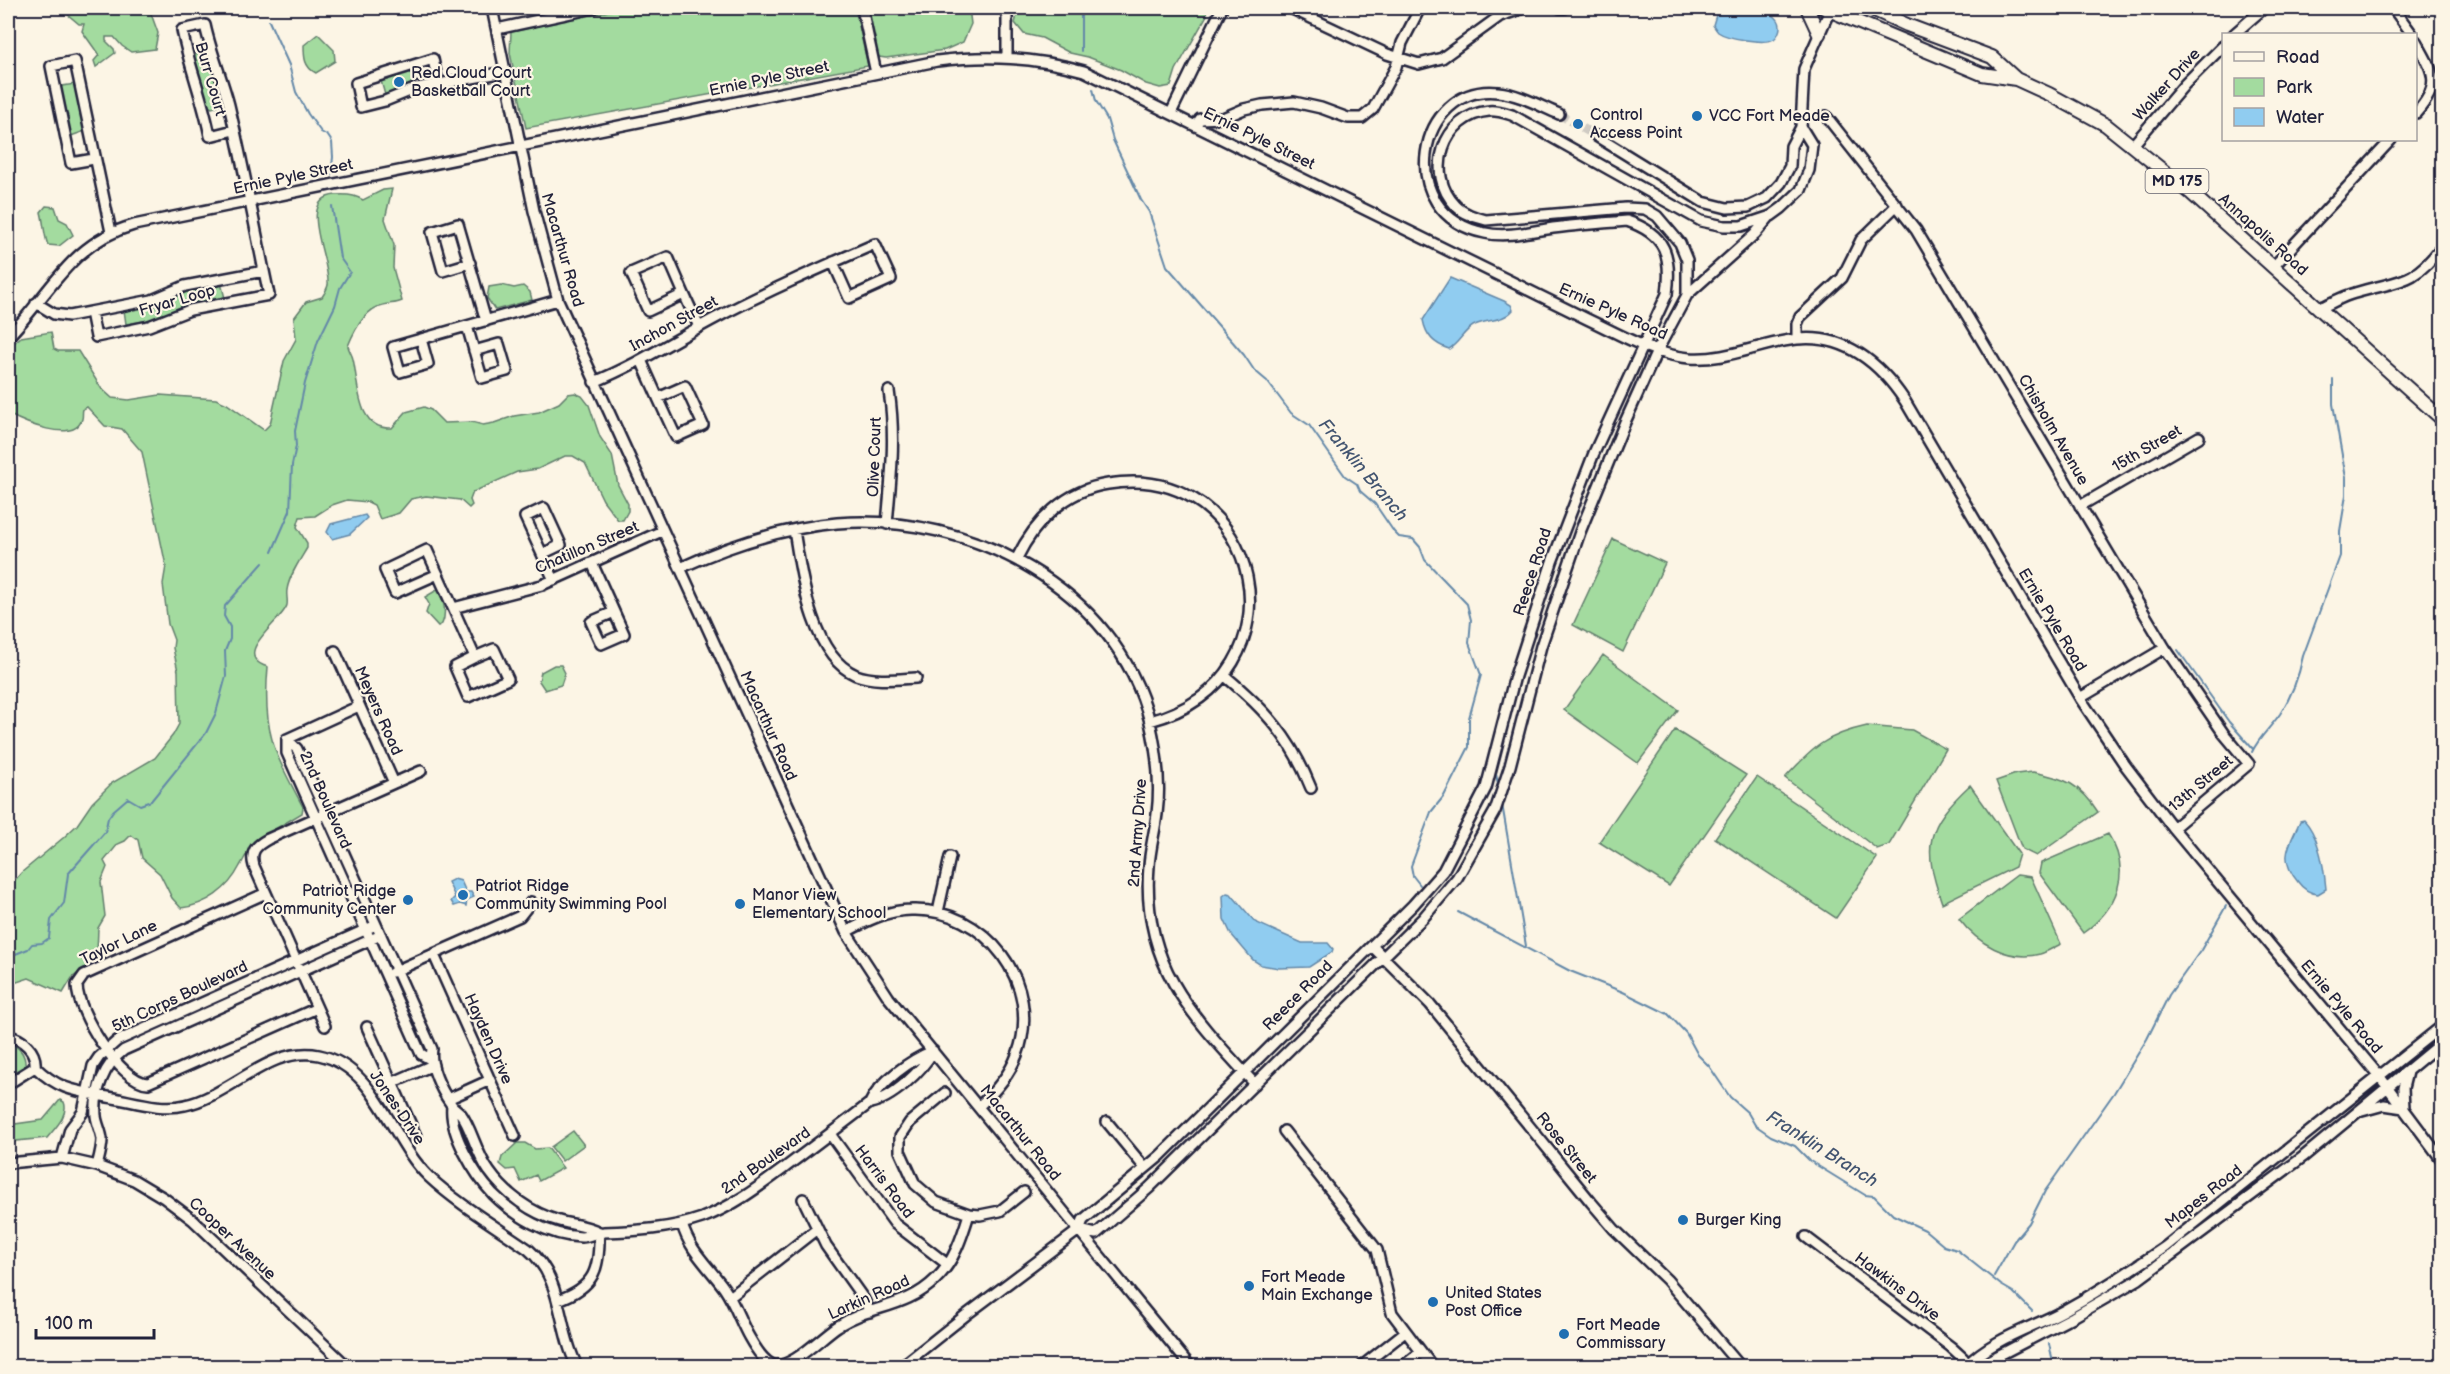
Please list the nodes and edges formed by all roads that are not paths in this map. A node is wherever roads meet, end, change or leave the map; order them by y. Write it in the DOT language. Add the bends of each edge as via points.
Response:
graph roads {
  1 [pos="492,8"];
  2 [pos="594,8"];
  3 [pos="862,8"];
  4 [pos="1007,8"];
  5 [pos="1222,8"];
  6 [pos="1290,8"];
  7 [pos="1420,8"];
  8 [pos="1524,8"];
  9 [pos="1560,8"];
  10 [pos="1565,8"];
  11 [pos="1807,8"];
  12 [pos="1828,8"];
  13 [pos="1870,8"];
  14 [pos="1891,8"];
  15 [pos="2264,8"];
  16 [pos="2393,8"];
  17 [pos="1907,25"];
  18 [pos="497,29"];
  19 [pos="2235,33"];
  20 [pos="2411,33"];
  21 [pos="1819,34"];
  22 [pos="2417,45"];
  23 [pos="2222,46"];
  24 [pos="1007,57"];
  25 [pos="1398,59"];
  26 [pos="505,72"];
  27 [pos="876,73"];
  28 [pos="2016,79"];
  29 [pos="438,83"];
  30 [pos="2417,110"];
  31 [pos="1171,112"];
  32 [pos="1559,114"];
  33 [pos="1826,116"];
  34 [pos="1196,125"];
  35 [pos="1801,127"];
  36 [pos="234,130"];
  37 [pos="1596,136"];
  38 [pos="2390,141"];
  39 [pos="520,145"];
  40 [pos="2133,146"];
  41 [pos="94,159"];
  42 [pos="250,201"];
  43 [pos="1898,205"];
  44 [pos="1770,216"];
  45 [pos="111,232"];
  46 [pos="2442,246"];
  47 [pos="834,262"];
  48 [pos="470,263"];
  49 [pos="2274,266"];
  50 [pos="264,271"];
  51 [pos="684,294"];
  52 [pos="1539,295"];
  53 [pos="1687,295"];
  54 [pos="558,300"];
  55 [pos="36,303"];
  56 [pos="2320,308"];
  57 [pos="91,312"];
  58 [pos="486,321"];
  59 [pos="467,326"];
  60 [pos="699,327"];
  61 [pos="8,337"];
  62 [pos="421,339"];
  63 [pos="1797,339"];
  64 [pos="1644,345"];
  65 [pos="474,351"];
  66 [pos="1658,351"];
  67 [pos="641,360"];
  68 [pos="594,382"];
  69 [pos="889,391"];
  70 [pos="658,399"];
  71 [pos="2442,419"];
  72 [pos="2199,437"];
  73 [pos="2080,506"];
  74 [pos="887,524"];
  75 [pos="794,530"];
  76 [pos="662,531"];
  77 [pos="542,554"];
  78 [pos="1017,558"];
  79 [pos="592,563"];
  80 [pos="680,568"];
  81 [pos="438,574"];
  82 [pos="554,580"];
  83 [pos="453,608"];
  84 [pos="614,612"];
  85 [pos="2165,648"];
  86 [pos="335,651"];
  87 [pos="475,657"];
  88 [pos="1225,676"];
  89 [pos="916,678"];
  90 [pos="2080,698"];
  91 [pos="359,706"];
  92 [pos="1150,721"];
  93 [pos="287,739"];
  94 [pos="2248,764"];
  95 [pos="421,771"];
  96 [pos="394,783"];
  97 [pos="1311,788"];
  98 [pos="326,813"];
  99 [pos="316,818"];
  100 [pos="2173,828"];
  101 [pos="950,857"];
  102 [pos="266,893"];
  103 [pos="531,902"];
  104 [pos="938,912"];
  105 [pos="376,925"];
  106 [pos="366,930"];
  107 [pos="846,932"];
  108 [pos="381,935"];
  109 [pos="370,940"];
  110 [pos="1372,946"];
  111 [pos="434,955"];
  112 [pos="1384,958"];
  113 [pos="296,961"];
  114 [pos="397,970"];
  115 [pos="301,971"];
  116 [pos="386,975"];
  117 [pos="317,1008"];
  118 [pos="325,1026"];
  119 [pos="2442,1026"];
  120 [pos="367,1027"];
  121 [pos="8,1036"];
  122 [pos="2442,1042"];
  123 [pos="106,1049"];
  124 [pos="933,1051"];
  125 [pos="114,1058"];
  126 [pos="432,1062"];
  127 [pos="35,1067"];
  128 [pos="2408,1070"];
  129 [pos="1244,1072"];
  130 [pos="2380,1077"];
  131 [pos="490,1080"];
  132 [pos="394,1082"];
  133 [pos="8,1084"];
  134 [pos="1255,1084"];
  135 [pos="2388,1087"];
  136 [pos="93,1094"];
  137 [pos="945,1094"];
  138 [pos="450,1102"];
  139 [pos="978,1106"];
  140 [pos="2403,1108"];
  141 [pos="2357,1112"];
  142 [pos="1107,1122"];
  143 [pos="1284,1131"];
  144 [pos="830,1134"];
  145 [pos="515,1136"];
  146 [pos="417,1138"];
  147 [pos="62,1158"];
  148 [pos="2442,1160"];
  149 [pos="8,1163"];
  150 [pos="97,1166"];
  151 [pos="1145,1168"];
  152 [pos="1024,1192"];
  153 [pos="803,1199"];
  154 [pos="969,1214"];
  155 [pos="682,1224"];
  156 [pos="817,1229"];
  157 [pos="1079,1230"];
  158 [pos="599,1232"];
  159 [pos="1806,1237"];
  160 [pos="947,1264"];
  161 [pos="730,1297"];
  162 [pos="558,1300"];
  163 [pos="870,1312"];
  164 [pos="1405,1332"];
  165 [pos="1421,1352"];
  166 [pos="346,1366"];
  167 [pos="576,1366"];
  168 [pos="902,1366"];
  169 [pos="1190,1366"];
  170 [pos="1362,1366"];
  171 [pos="1403,1366"];
  172 [pos="1432,1366"];
  173 [pos="1740,1366"];
  174 [pos="1966,1366"];
  1 -- 18 [label="street, Macarthur Road"];
  2 -- 18 [label="street"];
  3 -- 27 [label="street"];
  4 -- 24 [label="street"];
  5 -- 31 [label="street"];
  6 -- 25 [label="street"];
  7 -- 25 [label="street"];
  8 -- 25 [label="street" via="1500,16 1442,58 1425,64"];
  9 -- 10 [label="street"];
  11 -- 21 [label="main road"];
  12 -- 21 [label="street, Reece Road"];
  12 -- 28 [label="main road, Annapolis Road / MD 175" via="1982,74"];
  13 -- 17 [label="main road, Annapolis Road / MD 175"];
  14 -- 17 [label="main road"];
  15 -- 19 [label="street"];
  16 -- 20 [label="street"];
  17 -- 28 [label="main road, Annapolis Road / MD 175" via="1992,57"];
  18 -- 26 [label="street, Macarthur Road"];
  21 -- 35 [label="street, Reece Road" via="1804,69"];
  22 -- 30 [label="street" via="2433,75 2433,88"];
  23 -- 40 [label="street, Walker Drive"];
  24 -- 27 [label="street, Ernie Pyle Street" via="963,58"];
  24 -- 31 [label="street, Ernie Pyle Street" via="1084,71"];
  25 -- 34 [label="street" via="1373,109 1362,117 1348,118 1308,104 1277,102 1223,118 1200,120"];
  26 -- 29 [label="street"];
  26 -- 39 [label="street, Macarthur Road"];
  27 -- 39 [label="street, Ernie Pyle Street"];
  28 -- 40 [label="main road, Annapolis Road / MD 175" via="2081,110"];
  29 -- 29 [label="street" via="361,107 356,83 432,59"];
  31 -- 34 [label="street, Ernie Pyle Street"];
  32 -- 64 [label="street, Reece Road" via="1519,96 1498,92 1479,92 1463,98 1449,108 1430,135 1425,153 1428,187 1451,218 1487,234 1626,221 1654,234 1665,250 1670,270 1667,294"];
  33 -- 43 [label="street, Chisholm Avenue"];
  34 -- 52 [label="street, Ernie Pyle Street"];
  35 -- 37 [label="street, Reece Road" via="1791,146 1790,166 1781,183 1767,198 1748,207 1727,208 1703,202"];
  35 -- 44 [label="street, Reece Road" via="1812,145 1809,170 1801,190"];
  36 -- 36 [label="street, Burr Court" via="205,26 182,30 210,136"];
  36 -- 42 [label="street, Burr Court"];
  38 -- 49 [label="street"];
  39 -- 42 [label="street, Ernie Pyle Street"];
  39 -- 54 [label="street, Macarthur Road"];
  40 -- 49 [label="main road, Annapolis Road / MD 175"];
  41 -- 41 [label="street" via="75,61 51,66 71,163"];
  41 -- 45 [label="street"];
  42 -- 45 [label="street, Ernie Pyle Street"];
  42 -- 50 [label="street, Fryar Loop"];
  43 -- 63 [label="street" via="1861,240 1842,278 1800,317"];
  43 -- 73 [label="street, Chisholm Avenue" via="1938,264"];
  44 -- 53 [label="street, Reece Road"];
  44 -- 53 [label="street, Reece Road" via="1742,226 1701,221 1512,115 1491,110 1473,114 1447,137 1439,168 1449,197 1464,212 1486,220 1626,208 1645,210 1657,216 1680,243 1687,260"];
  45 -- 55 [label="street, Ernie Pyle Street" via="75,257"];
  46 -- 56 [label="street" via="2425,267 2403,281 2352,294"];
  47 -- 47 [label="street, Inchon Street" via="875,244 891,279 849,298"];
  47 -- 60 [label="street, Inchon Street"];
  48 -- 48 [label="street" via="458,224 432,232 443,271"];
  48 -- 58 [label="street"];
  49 -- 56 [label="main road, Annapolis Road / MD 175"];
  50 -- 57 [label="street, Fryar Loop" via="185,286 152,300"];
  50 -- 57 [label="street, Fryar Loop" via="269,295 190,310 150,326 96,337"];
  51 -- 51 [label="street" via="668,257 631,273 648,311"];
  51 -- 60 [label="street"];
  52 -- 64 [label="street, Ernie Pyle Road"];
  53 -- 66 [label="street, Reece Road"];
  54 -- 58 [label="street"];
  54 -- 68 [label="street, Macarthur Road"];
  55 -- 57 [label="street, Fryar Loop" via="62,316"];
  55 -- 61 [label="street, Ernie Pyle Street"];
  56 -- 71 [label="main road, Annapolis Road / MD 175"];
  58 -- 59 [label="street"];
  59 -- 62 [label="street"];
  59 -- 65 [label="street"];
  60 -- 67 [label="street, Inchon Street"];
  63 -- 66 [label="street, Ernie Pyle Road" via="1709,358"];
  63 -- 90 [label="street, Ernie Pyle Road" via="1824,339 1860,352 1896,387"];
  64 -- 66 [label="street, Ernie Pyle Road"];
  64 -- 110 [label="street, Reece Road" via="1594,453 1552,562 1515,676 1486,788 1443,871"];
  66 -- 112 [label="street, Reece Road" via="1625,422 1560,586 1495,811 1457,878"];
  67 -- 68 [label="street, Inchon Street"];
  67 -- 70 [label="street"];
  68 -- 76 [label="street, Macarthur Road"];
  69 -- 74 [label="street, Olive Court" via="894,448"];
  70 -- 70 [label="street" via="676,437 703,425 685,386"];
  72 -- 73 [label="street, 15th Street"];
  73 -- 85 [label="street, Chisholm Avenue"];
  74 -- 75 [label="street, 2nd Army Drive" via="837,524"];
  74 -- 78 [label="street, 2nd Army Drive" via="953,536"];
  75 -- 80 [label="street, 2nd Army Drive" via="746,541"];
  75 -- 89 [label="street" via="811,610 835,660 845,669 868,678"];
  76 -- 79 [label="street, Chatillon Street"];
  76 -- 80 [label="street, Macarthur Road"];
  77 -- 77 [label="street" via="525,517 544,508 561,545"];
  77 -- 82 [label="street"];
  78 -- 88 [label="street" via="1030,534 1048,514 1090,488 1139,481 1183,494 1202,505 1222,525 1235,543 1246,573 1250,603 1246,633"];
  78 -- 92 [label="street, 2nd Army Drive" via="1060,586 1105,631 1129,669"];
  79 -- 82 [label="street, Chatillon Street"];
  79 -- 84 [label="street"];
  80 -- 107 [label="street, Macarthur Road"];
  81 -- 81 [label="street" via="427,550 385,570 395,593"];
  81 -- 83 [label="street"];
  82 -- 83 [label="street, Chatillon Street"];
  83 -- 87 [label="street"];
  85 -- 90 [label="street"];
  85 -- 94 [label="street, Chisholm Avenue"];
  86 -- 91 [label="street, Meyers Road"];
  87 -- 87 [label="street" via="494,649 508,679 468,697 455,667"];
  88 -- 92 [label="street" via="1190,706"];
  88 -- 97 [label="street" via="1281,730"];
  90 -- 100 [label="street, Ernie Pyle Road"];
  91 -- 93 [label="street"];
  91 -- 96 [label="street, Meyers Road"];
  92 -- 129 [label="street, 2nd Army Drive" via="1158,766 1149,866 1148,899 1153,931 1163,963 1183,1002"];
  93 -- 98 [label="street, 2nd Boulevard" via="297,749"];
  93 -- 99 [label="street, 2nd Boulevard" via="287,753"];
  94 -- 100 [label="street, 13th Street"];
  95 -- 96 [label="street"];
  96 -- 98 [label="street"];
  98 -- 99 [label="street"];
  98 -- 105 [label="street, 2nd Boulevard"];
  99 -- 102 [label="street" via="268,839 253,852 254,866"];
  99 -- 106 [label="street, 2nd Boulevard"];
  100 -- 130 [label="street, Ernie Pyle Road"];
  101 -- 104 [label="street"];
  102 -- 113 [label="street"];
  102 -- 123 [label="street, Taylor Lane" via="84,975 77,993"];
  103 -- 111 [label="street" via="520,916"];
  104 -- 107 [label="street" via="898,911"];
  104 -- 139 [label="street" via="966,922 990,940 1008,962 1022,997 1023,1026 1017,1054 1001,1085"];
  105 -- 106 [label="street, 5th Corps Boulevard"];
  105 -- 108 [label="street, 2nd Boulevard"];
  106 -- 109 [label="street, 2nd Boulevard"];
  106 -- 113 [label="street, 5th Corps Boulevard"];
  107 -- 124 [label="street, Macarthur Road" via="875,979"];
  108 -- 109 [label="street, 5th Corps Boulevard"];
  108 -- 114 [label="street, 2nd Boulevard"];
  109 -- 115 [label="street, 5th Corps Boulevard"];
  109 -- 116 [label="street, 2nd Boulevard"];
  110 -- 112 [label="street, Rose Street"];
  110 -- 129 [label="street, Reece Road"];
  111 -- 114 [label="street"];
  111 -- 131 [label="street, Hayden Drive"];
  112 -- 134 [label="street, Reece Road"];
  112 -- 173 [label="street, Rose Street" via="1430,1004 1614,1229 1667,1280"];
  113 -- 115 [label="street"];
  113 -- 123 [label="street, 5th Corps Boulevard"];
  114 -- 116 [label="street"];
  114 -- 126 [label="street, 2nd Boulevard" via="432,1049"];
  115 -- 117 [label="street"];
  115 -- 125 [label="street, 5th Corps Boulevard" via="124,1050"];
  116 -- 126 [label="street, 2nd Boulevard" via="421,1054"];
  117 -- 118 [label="street"];
  117 -- 125 [label="street, Taylor Lane" via="148,1083 134,1080"];
  119 -- 130 [label="street, Mapes Road"];
  120 -- 132 [label="street"];
  121 -- 127 [label="street" via="25,1043"];
  122 -- 128 [label="street, Mapes Road"];
  123 -- 125 [label="street, Taylor Lane"];
  123 -- 136 [label="street, 5th Corps Boulevard" via="93,1066"];
  124 -- 139 [label="street, Macarthur Road"];
  124 -- 144 [label="street, 2nd Boulevard" via="918,1057 875,1092 870,1103"];
  125 -- 136 [label="street, 5th Corps Boulevard"];
  126 -- 132 [label="street"];
  126 -- 138 [label="street, 2nd Boulevard"];
  127 -- 133 [label="street"];
  127 -- 136 [label="street, Jones Drive" via="55,1084"];
  128 -- 135 [label="street, Mapes Road"];
  128 -- 140 [label="street"];
  129 -- 134 [label="street, 2nd Army Drive"];
  129 -- 151 [label="street, Reece Road"];
  130 -- 135 [label="street, Ernie Pyle Road"];
  130 -- 174 [label="street, Mapes Road" via="2129,1273 1979,1352"];
  131 -- 138 [label="street"];
  131 -- 145 [label="street, Hayden Drive"];
  132 -- 146 [label="street"];
  134 -- 157 [label="street, Reece Road" via="1096,1234"];
  135 -- 140 [label="street, Ernie Pyle Road"];
  135 -- 141 [label="street, Mapes Road"];
  136 -- 147 [label="street, 5th Corps Boulevard" via="67,1136"];
  136 -- 150 [label="street, 5th Corps Boulevard" via="102,1142"];
  136 -- 162 [label="street, Jones Drive" via="183,1106 291,1056 312,1054 333,1059 366,1085 428,1176 536,1255 547,1270"];
  137 -- 154 [label="street" via="904,1129 900,1151 920,1190 936,1202"];
  138 -- 158 [label="street, 2nd Boulevard" via="450,1118 467,1156 495,1196 523,1218 547,1229 585,1237"];
  139 -- 157 [label="street, Macarthur Road"];
  140 -- 141 [label="street" via="2384,1105"];
  140 -- 148 [label="street, Ernie Pyle Road"];
  141 -- 174 [label="street, Mapes Road" via="2139,1279 1986,1362"];
  142 -- 151 [label="street"];
  143 -- 164 [label="street" via="1377,1250 1392,1313"];
  144 -- 155 [label="street, 2nd Boulevard" via="736,1202"];
  144 -- 160 [label="street, Harris Road" via="895,1224"];
  147 -- 149 [label="street, Cooper Avenue"];
  147 -- 150 [label="street, Cooper Avenue"];
  150 -- 166 [label="street, Cooper Avenue" via="134,1180 193,1220"];
  151 -- 157 [label="street, Reece Road" via="1083,1220"];
  152 -- 154 [label="street" via="1000,1211"];
  153 -- 156 [label="street"];
  154 -- 160 [label="street, Larkin Road" via="961,1241"];
  155 -- 158 [label="street, 2nd Boulevard"];
  155 -- 161 [label="street, Larkin Road" via="689,1243"];
  156 -- 161 [label="street"];
  156 -- 163 [label="street"];
  157 -- 168 [label="street, Reece Road"];
  157 -- 169 [label="street, Macarthur Road"];
  158 -- 162 [label="street" via="599,1260 593,1276 580,1290"];
  159 -- 174 [label="street, Hawkins Drive" via="1951,1347"];
  160 -- 163 [label="street, Larkin Road" via="919,1294"];
  161 -- 163 [label="street, Larkin Road" via="752,1341 775,1365 788,1364 844,1322"];
  162 -- 167 [label="street, Jones Drive"];
  164 -- 165 [label="street"];
  164 -- 170 [label="street"];
  165 -- 171 [label="street"];
  165 -- 172 [label="street"];
}
